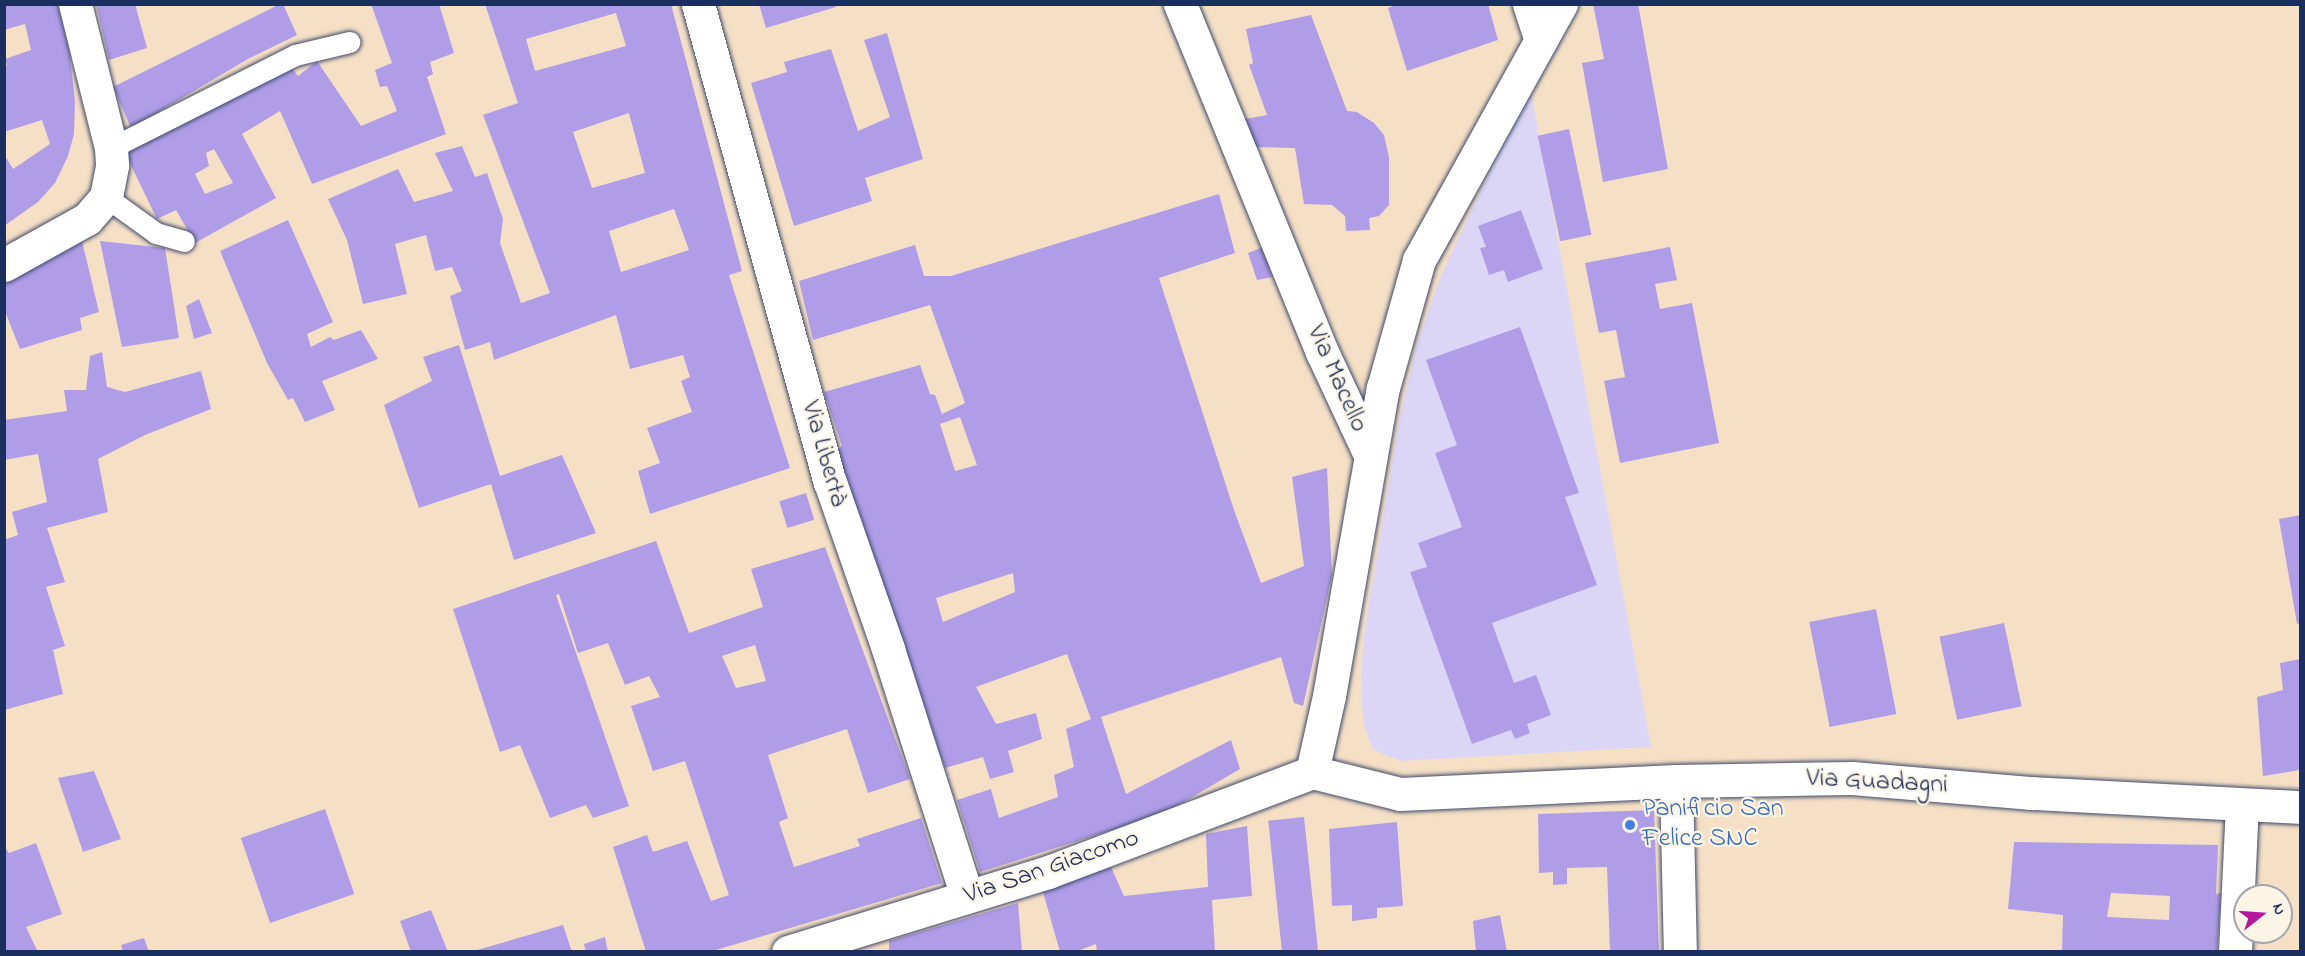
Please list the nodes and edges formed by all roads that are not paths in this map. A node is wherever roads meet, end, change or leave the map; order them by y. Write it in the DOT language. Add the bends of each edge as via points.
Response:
graph roads {
  1 [pos="75,4"];
  2 [pos="698,4"];
  3 [pos="1180,4"];
  4 [pos="1528,4"];
  5 [pos="1561,4"];
  6 [pos="1541,40"];
  7 [pos="349,42"];
  8 [pos="111,148"];
  9 [pos="106,197"];
  10 [pos="184,241"];
  11 [pos="4,265"];
  12 [pos="1370,455"];
  13 [pos="1312,772"];
  14 [pos="1676,781"];
  15 [pos="2242,806"];
  16 [pos="2301,807"];
  17 [pos="967,897"];
  18 [pos="788,951"];
  19 [pos="1680,951"];
  20 [pos="2235,951"];
  1 -- 8 [label="street"];
  2 -- 17 [label="street, Via Libertà" via="830,482"];
  3 -- 12 [label="street, Via Macello" via="1322,352"];
  4 -- 6 [label="street"];
  5 -- 6 [label="street"];
  6 -- 12 [label="street" via="1419,260 1383,388"];
  7 -- 8 [label="lane" via="295,55"];
  8 -- 9 [label="street"];
  9 -- 10 [label="lane" via="156,233"];
  9 -- 11 [label="street" via="87,219"];
  12 -- 13 [label="street, Via Macello" via="1329,696"];
  13 -- 14 [label="street, Via Guadagni" via="1400,794"];
  13 -- 17 [label="street, Via San Giacomo" via="1048,872"];
  14 -- 15 [label="street, Via Guadagni" via="1852,778"];
  14 -- 19 [label="street"];
  15 -- 16 [label="street, Via Guadagni"];
  15 -- 20 [label="street"];
  17 -- 18 [label="street, Via San Giacomo"];
}
